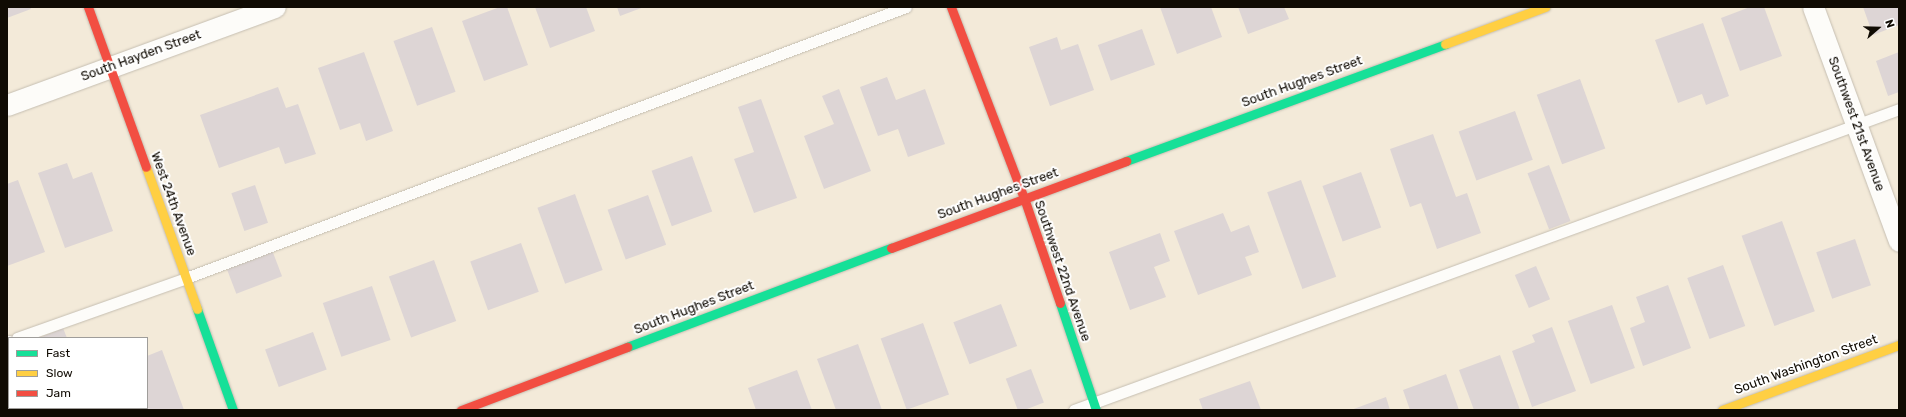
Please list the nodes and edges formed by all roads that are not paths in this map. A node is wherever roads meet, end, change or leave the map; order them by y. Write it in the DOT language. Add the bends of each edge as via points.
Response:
graph roads {
  1 [pos="88,7"];
  2 [pos="275,7"];
  3 [pos="906,7"];
  4 [pos="951,7"];
  5 [pos="1545,7"];
  6 [pos="1813,7"];
  7 [pos="110,67"];
  8 [pos="7,105"];
  9 [pos="1899,109"];
  10 [pos="1856,125"];
  11 [pos="1024,198"];
  12 [pos="1899,241"];
  13 [pos="186,278"];
  14 [pos="20,337"];
  15 [pos="1899,345"];
  16 [pos="1094,406"];
  17 [pos="233,410"];
  18 [pos="461,410"];
  19 [pos="1074,410"];
  20 [pos="1722,410"];
  1 -- 7 [label="street, West 24th Avenue"];
  2 -- 7 [label="street, South Hayden Street"];
  3 -- 13 [label="lane"];
  4 -- 11 [label="street, Southwest 22nd Avenue"];
  5 -- 11 [label="street, South Hughes Street"];
  6 -- 10 [label="street, Southwest 21st Avenue"];
  7 -- 8 [label="street, South Hayden Street"];
  7 -- 13 [label="street, West 24th Avenue"];
  9 -- 10 [label="lane"];
  10 -- 12 [label="street, Southwest 21st Avenue"];
  10 -- 16 [label="lane"];
  11 -- 16 [label="street, Southwest 22nd Avenue"];
  11 -- 18 [label="street, South Hughes Street"];
  13 -- 14 [label="lane"];
  13 -- 17 [label="street, West 24th Avenue"];
  15 -- 20 [label="street, South Washington Street"];
  16 -- 19 [label="lane"];
}
